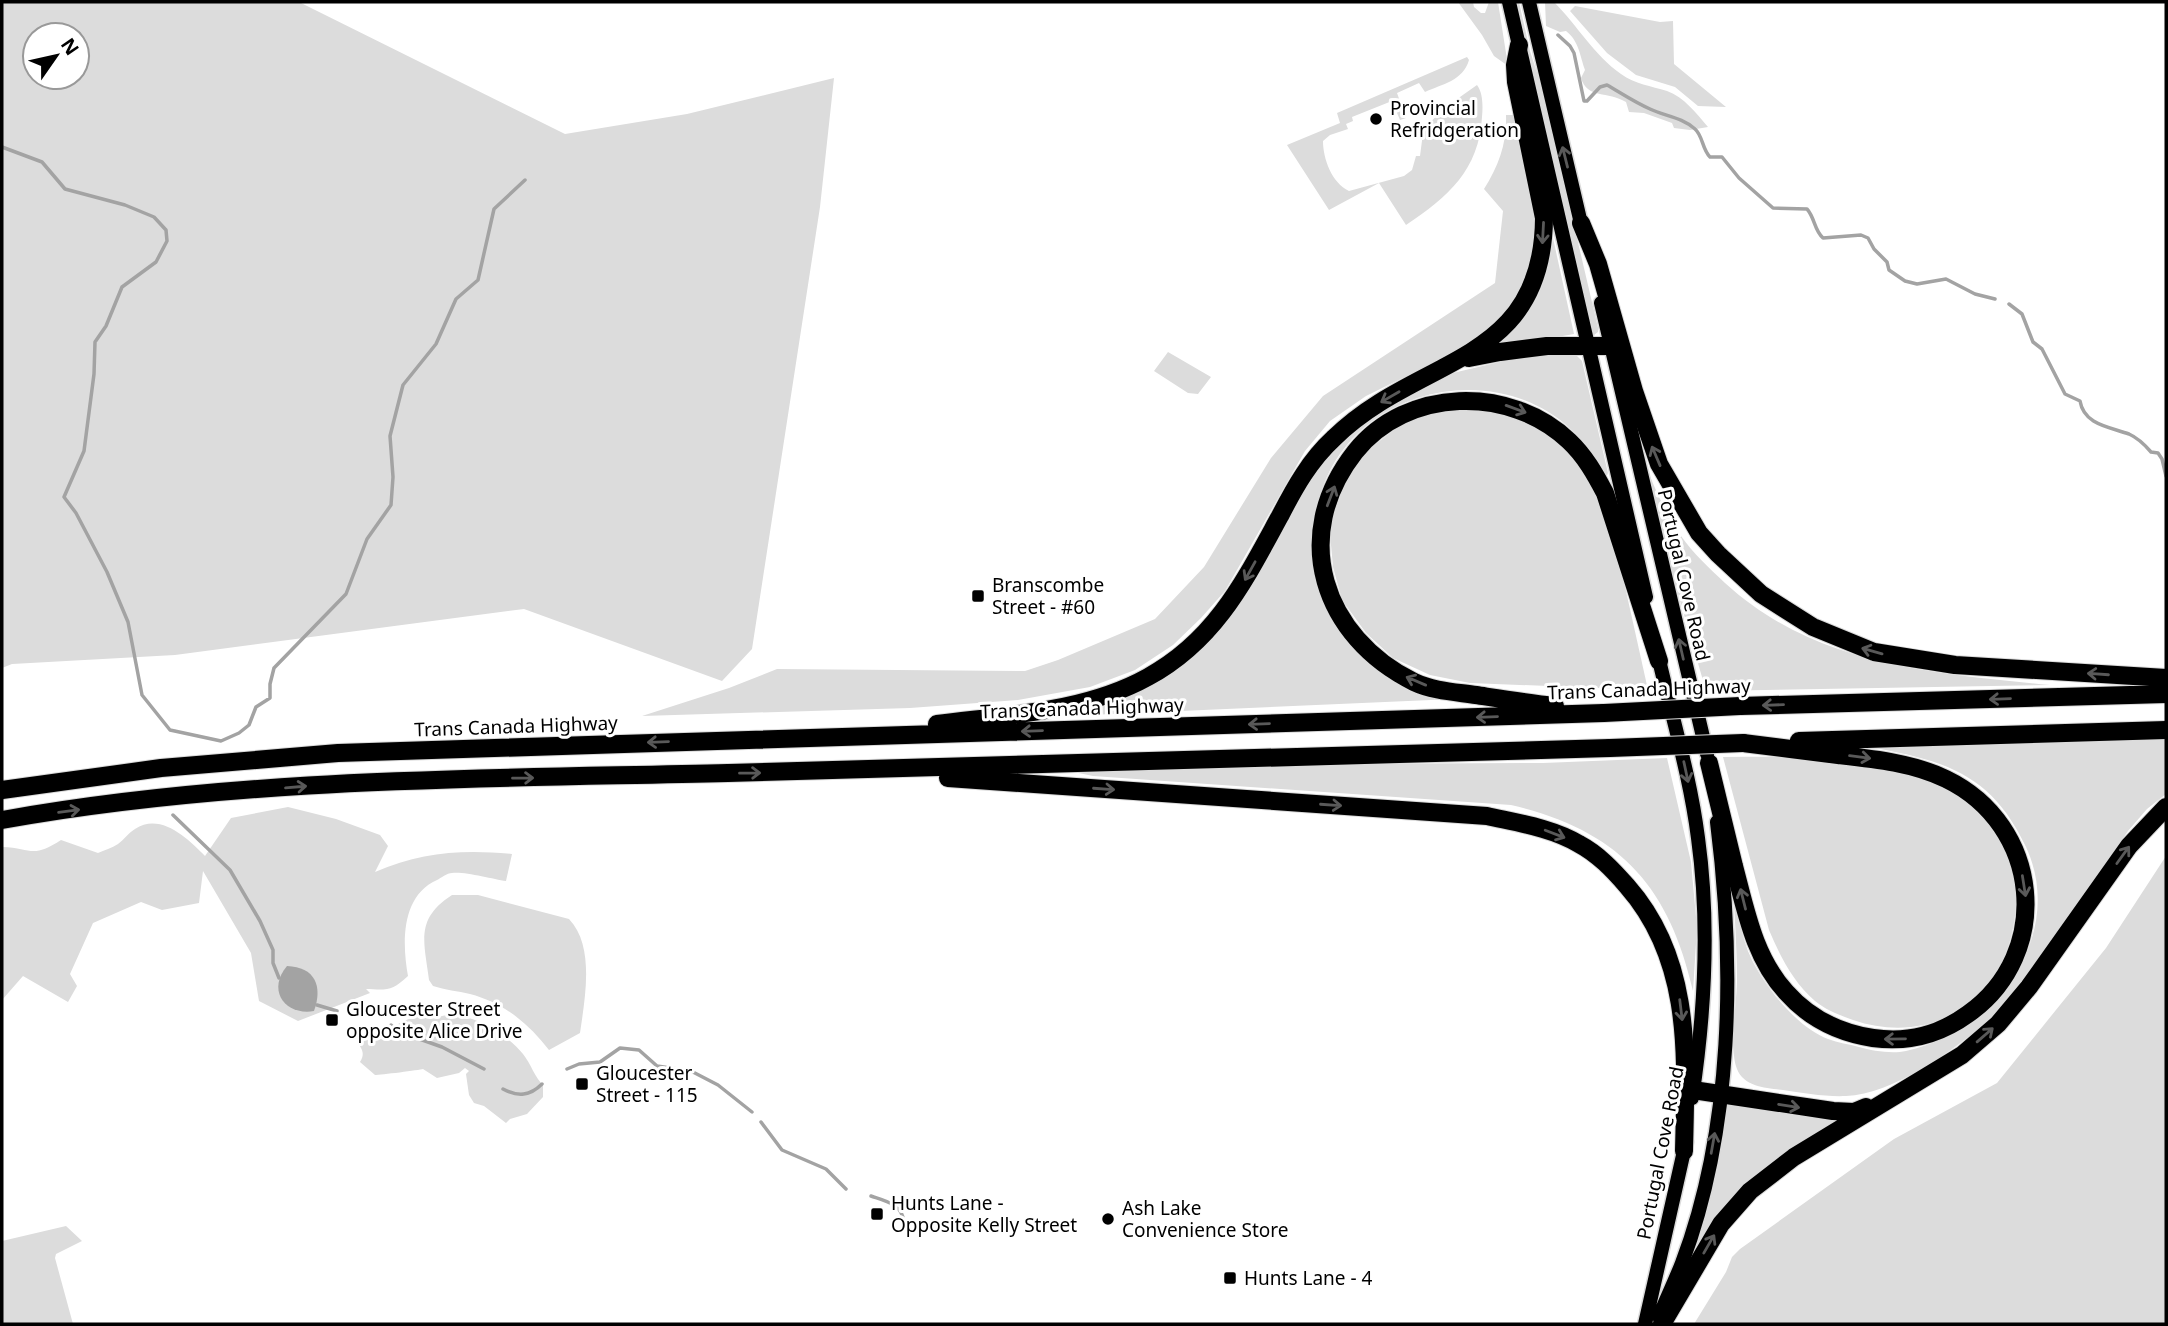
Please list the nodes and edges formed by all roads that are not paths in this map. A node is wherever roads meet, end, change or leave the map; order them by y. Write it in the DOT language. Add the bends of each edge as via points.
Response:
graph roads {
  1 [pos="1509,2"];
  2 [pos="1528,2"];
  3 [pos="1536,2"];
  4 [pos="1539,43"];
  5 [pos="1518,46"];
  6 [pos="1581,223"];
  7 [pos="1611,346"];
  8 [pos="1587,348"];
  9 [pos="1449,363"];
  10 [pos="1659,661"];
  11 [pos="2166,678"];
  12 [pos="2166,694"];
  13 [pos="1604,713"];
  14 [pos="2166,730"];
  15 [pos="837,737"];
  16 [pos="1743,743"];
  17 [pos="1709,763"];
  18 [pos="840,770"];
  19 [pos="2,790"];
  20 [pos="2166,807"];
  21 [pos="2,820"];
  22 [pos="1693,1090"];
  23 [pos="1898,1094"];
  24 [pos="1721,1095"];
  25 [pos="1684,1151"];
  26 [pos="1645,1324"];
  27 [pos="1655,1324"];
  28 [pos="1662,1324"];
  1 -- 5 [label="main road, Portugal Cove Road"];
  2 -- 4 [label="main road, Portugal Cove Road"];
  3 -- 4 [label="main road"];
  6 -- 4 [label="main road, Portugal Cove Road, one-way"];
  5 -- 8 [label="main road, Portugal Cove Road"];
  5 -- 9 [label="highway, one-way" via="1516,82 1544,218 1539,270 1530,295 1504,328"];
  6 -- 7 [label="main road, Portugal Cove Road"];
  11 -- 6 [label="highway, one-way" via="1955,665 1874,652 1813,627 1761,594 1699,533 1659,464 1598,264"];
  7 -- 8 [label="highway"];
  17 -- 7 [label="main road, Portugal Cove Road, one-way"];
  8 -- 9 [label="highway" via="1547,346"];
  8 -- 10 [label="main road, Portugal Cove Road"];
  9 -- 15 [label="highway, one-way" via="1363,413 1333,438 1303,473 1240,589 1216,623 1148,677 1102,696 1041,710"];
  13 -- 10 [label="highway, one-way" via="1440,690 1390,668 1361,644 1341,619 1326,587 1321,550 1323,516 1336,482 1369,439 1402,416 1458,401 1500,403 1552,427 1581,454 1605,493"];
  10 -- 22 [label="main road, Portugal Cove Road, one-way" via="1687,771 1704,902 1705,981"];
  12 -- 13 [label="highway, Trans Canada Highway, one-way, bridge"];
  13 -- 15 [label="highway, Trans Canada Highway, one-way"];
  14 -- 16 [label="highway"];
  15 -- 19 [label="highway, Trans Canada Highway, one-way" via="338,752 161,768"];
  16 -- 17 [label="highway, one-way" via="1916,767 1947,779 1978,799 2017,854 2025,888 2026,919 2020,946 2008,974 1986,1002 1922,1038 1888,1040 1850,1034 1813,1016 1786,992 1751,934"];
  16 -- 18 [label="highway, bridge"];
  17 -- 24 [label="main road, Portugal Cove Road" via="1725,934"];
  21 -- 18 [label="highway, one-way" via="163,798 308,786"];
  18 -- 25 [label="highway, one-way" via="1488,816 1540,828 1580,844 1609,865 1637,897 1672,964 1686,1055"];
  23 -- 20 [label="highway, one-way" via="1962,1055 1998,1024 2129,846"];
  22 -- 24 [label="highway"];
  22 -- 25 [label="main road, Portugal Cove Road"];
  24 -- 23 [label="highway, one-way" via="1854,1112"];
  28 -- 23 [label="highway, one-way" via="1721,1224 1751,1191 1794,1157"];
  27 -- 24 [label="main road, Portugal Cove Road, one-way" via="1699,1208"];
  25 -- 26 [label="main road, Portugal Cove Road"];
}
